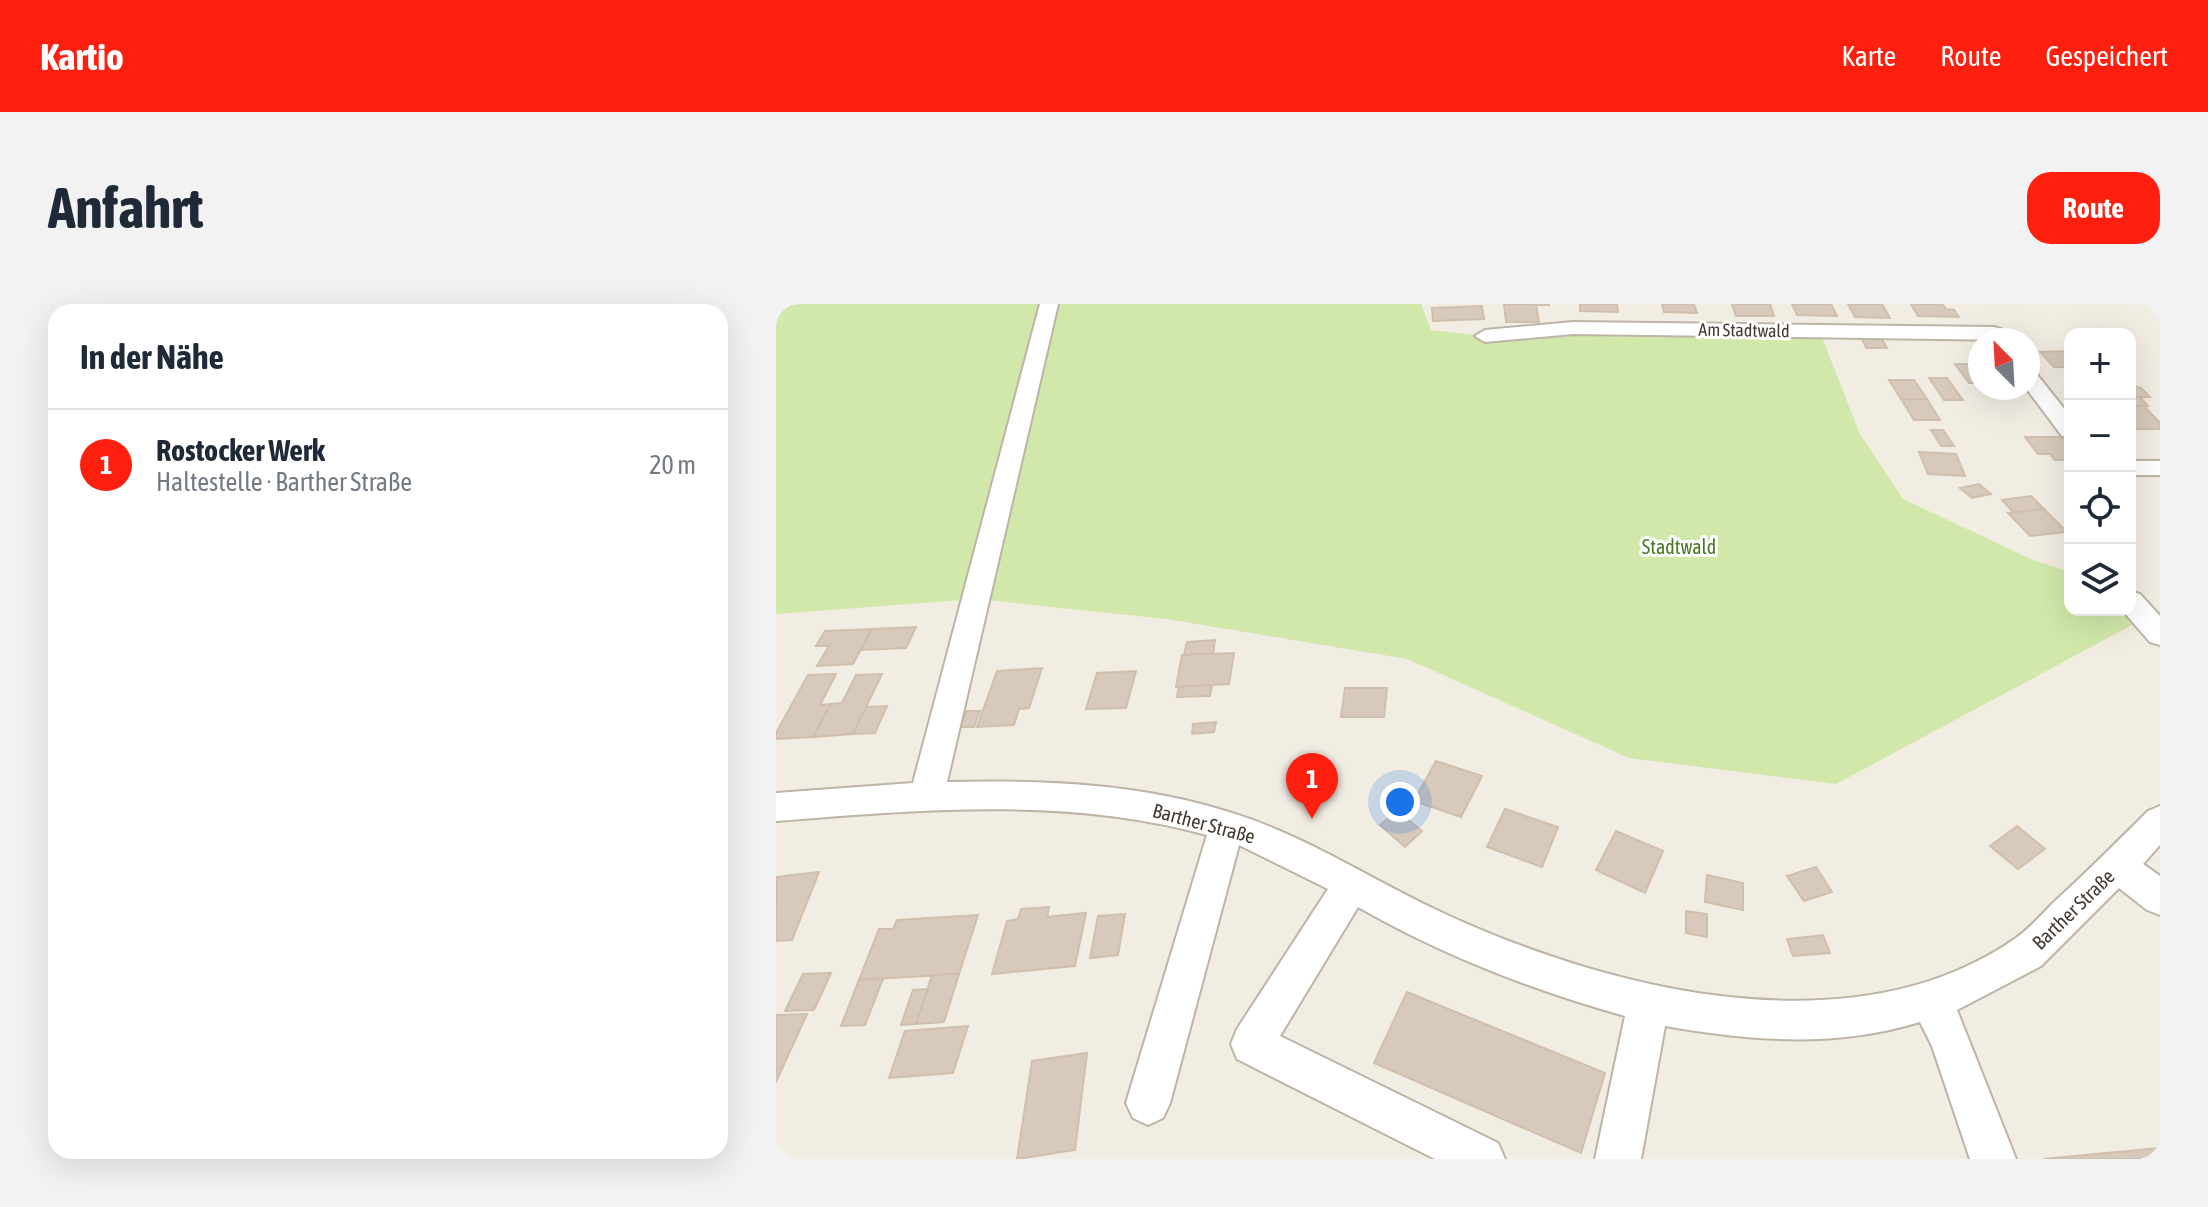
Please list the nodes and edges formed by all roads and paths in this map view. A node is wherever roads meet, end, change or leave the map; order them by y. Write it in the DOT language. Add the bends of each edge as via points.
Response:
graph roads {
  1 [pos="1049,304"];
  2 [pos="1968,333"];
  3 [pos="1485,336"];
  4 [pos="2040,392"];
  5 [pos="2064,423"];
  6 [pos="2136,468"];
  7 [pos="2160,468"];
  8 [pos="2136,608"];
  9 [pos="2160,635"];
  10 [pos="927,795"];
  11 [pos="776,807"];
  12 [pos="2160,821"];
  13 [pos="1227,826"];
  14 [pos="2118,866"];
  15 [pos="1352,883"];
  16 [pos="2160,898"];
  17 [pos="1930,999"];
  18 [pos="1647,1004"];
  19 [pos="1148,1103"];
  20 [pos="1482,1159"];
  21 [pos="1618,1159"];
  22 [pos="1993,1159"];
  1 -- 10 [label="street"];
  2 -- 3 [label="street, Am Stadtwald" via="1573,328"];
  4 -- 5 [label="street"];
  6 -- 7 [label="street"];
  8 -- 9 [label="street"];
  10 -- 11 [label="street, Barther Straße"];
  10 -- 13 [label="street, Barther Straße" via="1078,799 1136,805"];
  12 -- 14 [label="street, Barther Straße"];
  13 -- 15 [label="street, Barther Straße"];
  13 -- 19 [label="street"];
  14 -- 16 [label="street"];
  14 -- 17 [label="street, Barther Straße" via="2029,952"];
  15 -- 18 [label="street, Barther Straße" via="1431,927 1541,971"];
  15 -- 20 [label="street" via="1252,1044"];
  17 -- 18 [label="street, Barther Straße" via="1861,1017 1789,1021 1718,1018"];
  17 -- 22 [label="street"];
  18 -- 21 [label="street"];
}
